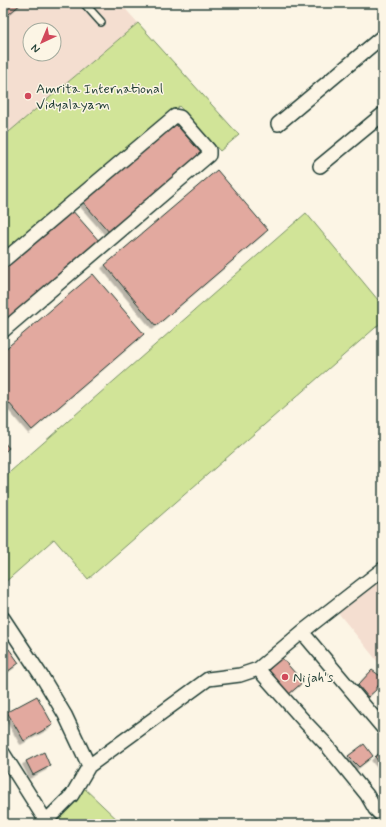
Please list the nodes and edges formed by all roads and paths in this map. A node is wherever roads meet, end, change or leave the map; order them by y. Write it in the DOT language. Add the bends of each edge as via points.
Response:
graph roads {
  1 [pos="84,3"];
  2 [pos="100,22"];
  3 [pos="383,36"];
  4 [pos="383,114"];
  5 [pos="278,124"];
  6 [pos="320,166"];
  7 [pos="3,261"];
  8 [pos="3,331"];
  9 [pos="383,569"];
  10 [pos="3,618"];
  11 [pos="302,632"];
  12 [pos="258,669"];
  13 [pos="383,728"];
  14 [pos="3,753"];
  15 [pos="89,766"];
  16 [pos="383,817"];
  17 [pos="45,822"];
  1 -- 2 [label="lane"];
  3 -- 5 [label="street"];
  4 -- 6 [label="street"];
  7 -- 8 [label="street" via="175,116 180,117 209,150 209,155"];
  9 -- 11 [label="street"];
  10 -- 15 [label="street" via="65,715"];
  11 -- 12 [label="street"];
  11 -- 13 [label="street"];
  12 -- 15 [label="street" via="240,675 208,679"];
  12 -- 16 [label="street" via="324,742"];
  14 -- 17 [label="street"];
  15 -- 17 [label="street" via="72,795"];
}
